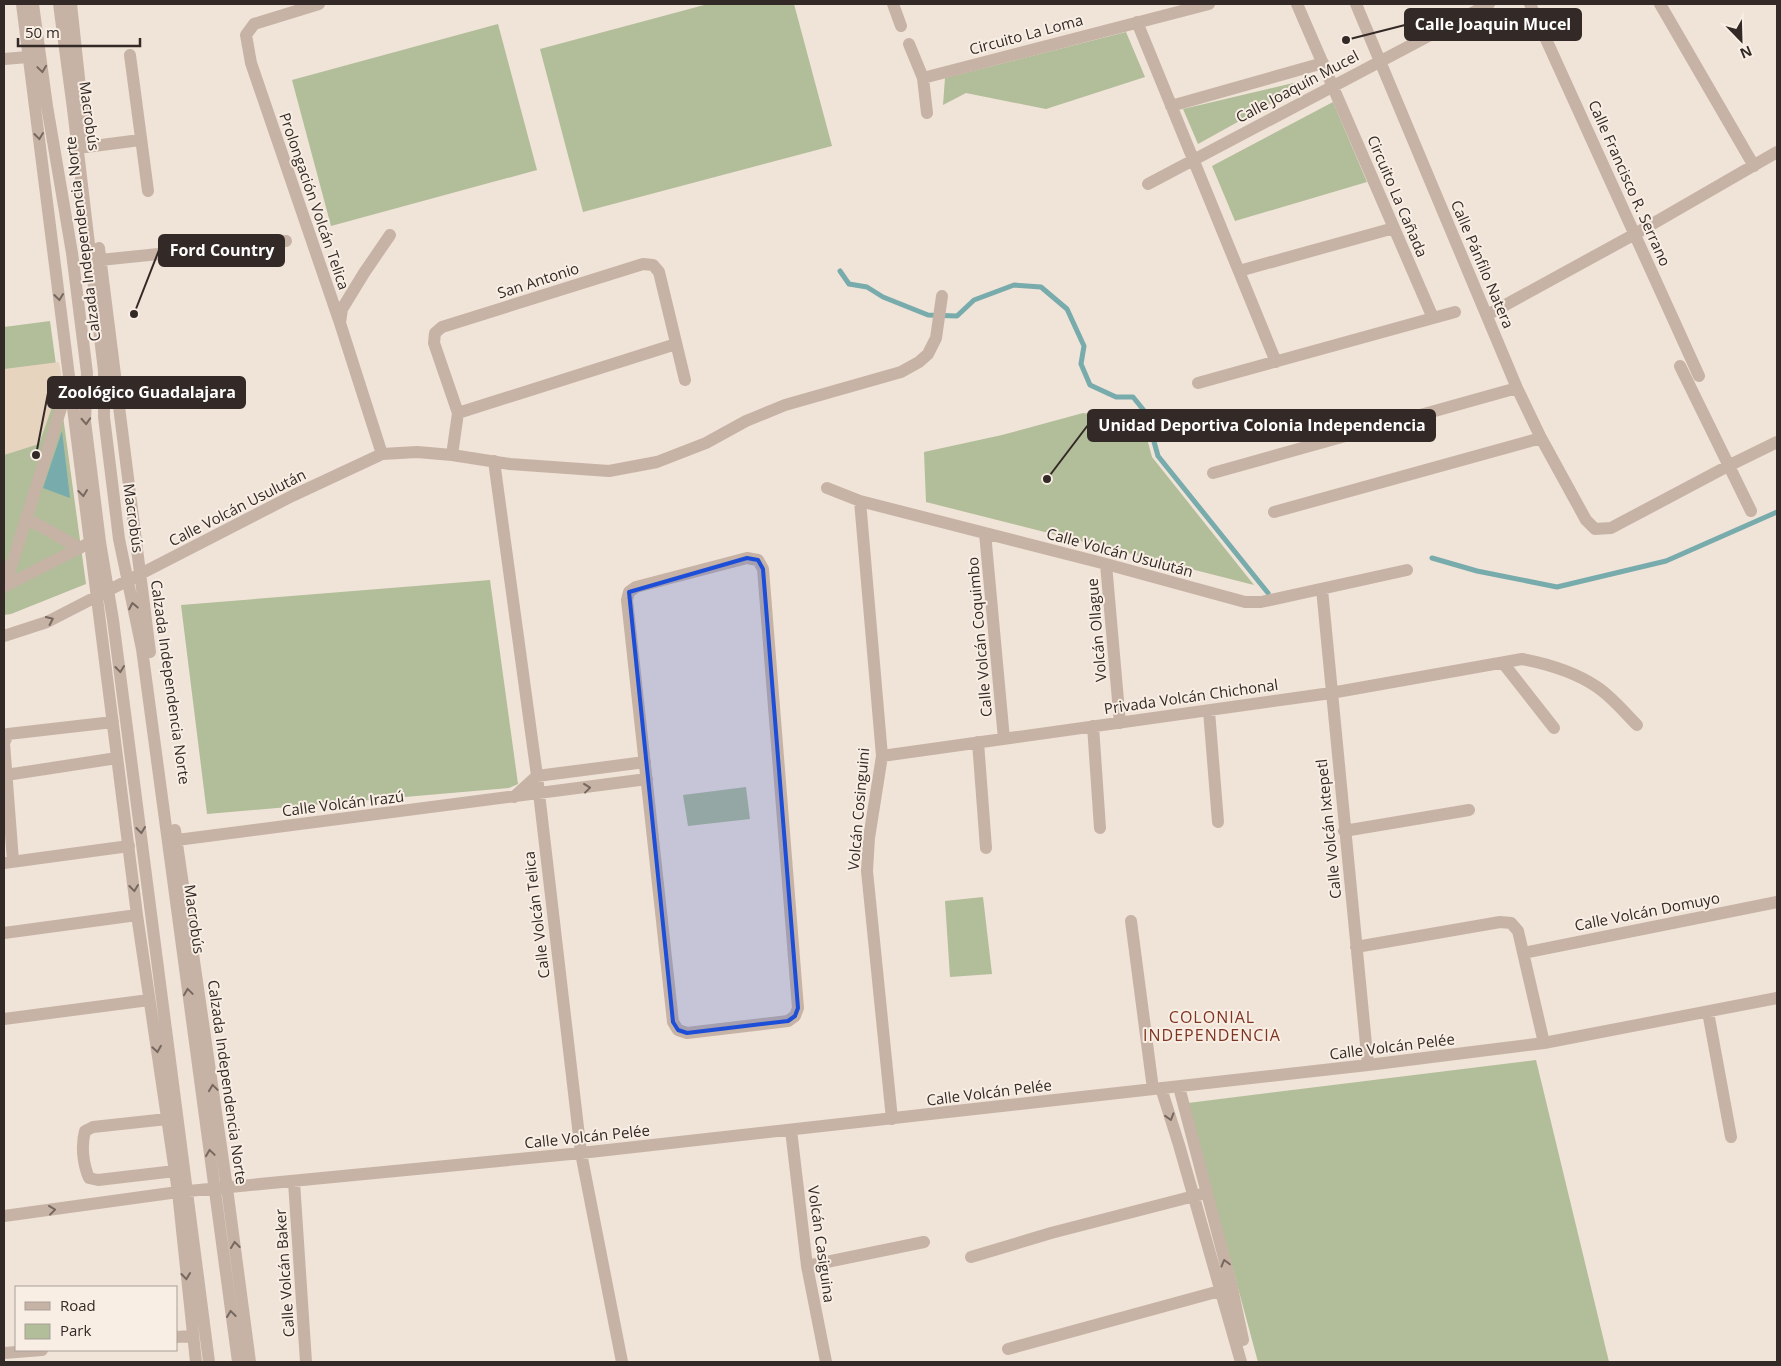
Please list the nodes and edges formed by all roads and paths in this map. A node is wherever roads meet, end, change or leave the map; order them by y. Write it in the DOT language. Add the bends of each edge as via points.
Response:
graph roads {
  1 [pos="22,4"];
  2 [pos="33,4"];
  3 [pos="60,4"];
  4 [pos="71,4"];
  5 [pos="319,4"];
  6 [pos="893,4"];
  7 [pos="1209,4"];
  8 [pos="1297,4"];
  9 [pos="1356,4"];
  10 [pos="1489,4"];
  11 [pos="1530,4"];
  12 [pos="1660,4"];
  13 [pos="1138,22"];
  14 [pos="902,26"];
  15 [pos="909,44"];
  16 [pos="130,55"];
  17 [pos="28,57"];
  18 [pos="4,59"];
  19 [pos="1381,60"];
  20 [pos="1322,63"];
  21 [pos="923,78"];
  22 [pos="1332,86"];
  23 [pos="1172,106"];
  24 [pos="927,113"];
  25 [pos="140,140"];
  26 [pos="86,147"];
  27 [pos="1777,152"];
  28 [pos="1194,160"];
  29 [pos="1754,166"];
  30 [pos="1148,184"];
  31 [pos="148,191"];
  32 [pos="1394,228"];
  33 [pos="1635,234"];
  34 [pos="390,235"];
  35 [pos="286,241"];
  36 [pos="100,260"];
  37 [pos="1239,271"];
  38 [pos="942,296"];
  39 [pos="1455,312"];
  40 [pos="1487,315"];
  41 [pos="1433,318"];
  42 [pos="340,323"];
  43 [pos="676,344"];
  44 [pos="1276,362"];
  45 [pos="1680,366"];
  46 [pos="1699,376"];
  47 [pos="685,380"];
  48 [pos="69,382"];
  49 [pos="1198,383"];
  50 [pos="1518,388"];
  51 [pos="458,413"];
  52 [pos="1541,438"];
  53 [pos="1777,442"];
  54 [pos="382,454"];
  55 [pos="452,455"];
  56 [pos="494,462"];
  57 [pos="1728,466"];
  58 [pos="1213,473"];
  59 [pos="827,488"];
  60 [pos="860,501"];
  61 [pos="1750,511"];
  62 [pos="1274,512"];
  63 [pos="26,518"];
  64 [pos="986,533"];
  65 [pos="85,545"];
  66 [pos="1106,564"];
  67 [pos="1407,570"];
  68 [pos="140,574"];
  69 [pos="128,581"];
  70 [pos="1322,589"];
  71 [pos="108,591"];
  72 [pos="96,597"];
  73 [pos="4,636"];
  74 [pos="1503,663"];
  75 [pos="1331,693"];
  76 [pos="1209,710"];
  77 [pos="113,722"];
  78 [pos="1120,723"];
  79 [pos="1637,724"];
  80 [pos="1093,726"];
  81 [pos="1554,728"];
  82 [pos="1004,739"];
  83 [pos="978,742"];
  84 [pos="4,743"];
  85 [pos="882,756"];
  86 [pos="117,758"];
  87 [pos="645,762"];
  88 [pos="620,764"];
  89 [pos="6,775"];
  90 [pos="537,776"];
  91 [pos="647,780"];
  92 [pos="622,783"];
  93 [pos="538,794"];
  94 [pos="514,797"];
  95 [pos="1469,810"];
  96 [pos="1218,822"];
  97 [pos="1100,828"];
  98 [pos="1344,831"];
  99 [pos="177,840"];
  100 [pos="129,846"];
  101 [pos="986,848"];
  102 [pos="8,862"];
  103 [pos="1777,902"];
  104 [pos="137,915"];
  105 [pos="1131,921"];
  106 [pos="4,932"];
  107 [pos="1356,947"];
  108 [pos="1523,953"];
  109 [pos="1777,998"];
  110 [pos="149,1000"];
  111 [pos="1708,1012"];
  112 [pos="4,1019"];
  113 [pos="1544,1043"];
  114 [pos="1368,1066"];
  115 [pos="1180,1086"];
  116 [pos="1157,1089"];
  117 [pos="167,1119"];
  118 [pos="892,1119"];
  119 [pos="791,1130"];
  120 [pos="1731,1136"];
  121 [pos="581,1153"];
  122 [pos="174,1171"];
  123 [pos="112,1179"];
  124 [pos="294,1182"];
  125 [pos="221,1189"];
  126 [pos="183,1192"];
  127 [pos="1207,1193"];
  128 [pos="1194,1196"];
  129 [pos="114,1201"];
  130 [pos="4,1216"];
  131 [pos="924,1242"];
  132 [pos="970,1258"];
  133 [pos="807,1266"];
  134 [pos="1226,1290"];
  135 [pos="192,1336"];
  136 [pos="178,1337"];
  137 [pos="1008,1349"];
  138 [pos="29,1351"];
  139 [pos="4,1353"];
  140 [pos="196,1362"];
  141 [pos="210,1362"];
  142 [pos="238,1362"];
  143 [pos="250,1362"];
  144 [pos="306,1362"];
  145 [pos="622,1362"];
  146 [pos="826,1362"];
  147 [pos="1241,1362"];
  148 [pos="1245,1362"];
  1 -- 17 [label="street, Calzada Independencia Norte"];
  2 -- 71 [label="street, one-way" via="72,253 87,373 86,421"];
  3 -- 69 [label="street, Macrobús" via="104,371 104,417 119,539"];
  4 -- 26 [label="street, Calzada Independencia Norte"];
  5 -- 42 [label="street, Prolongación Volcán Telica" via="254,24 246,35 251,63"];
  6 -- 14 [label="street"];
  7 -- 13 [label="street, Circuito La Loma"];
  8 -- 20 [label="street"];
  9 -- 19 [label="street, Calle Pánfilo Natera"];
  10 -- 19 [label="street, Calle Joaquín Mucel"];
  11 -- 33 [label="street, Calle Francisco R. Serrano"];
  12 -- 29 [label="street"];
  13 -- 21 [label="street, Circuito La Loma"];
  13 -- 23 [label="street"];
  15 -- 21 [label="street"];
  16 -- 25 [label="street"];
  17 -- 18 [label="street"];
  17 -- 48 [label="street, Calzada Independencia Norte, one-way"];
  19 -- 22 [label="street, Calle Joaquín Mucel"];
  19 -- 40 [label="street, Calle Pánfilo Natera"];
  20 -- 22 [label="street"];
  20 -- 23 [label="street"];
  21 -- 24 [label="street"];
  22 -- 28 [label="street, Calle Joaquín Mucel"];
  22 -- 32 [label="street, Circuito La Cañada"];
  23 -- 28 [label="street"];
  25 -- 26 [label="street"];
  25 -- 31 [label="street"];
  26 -- 36 [label="street, Calzada Independencia Norte"];
  27 -- 29 [label="street"];
  28 -- 30 [label="street, Calle Joaquín Mucel"];
  28 -- 37 [label="street"];
  29 -- 33 [label="street"];
  32 -- 37 [label="street"];
  32 -- 41 [label="street, Circuito La Cañada"];
  33 -- 40 [label="street"];
  33 -- 46 [label="street, Calle Francisco R. Serrano"];
  34 -- 42 [label="street" via="342,309"];
  35 -- 36 [label="street"];
  36 -- 68 [label="street, Calzada Independencia Norte"];
  37 -- 44 [label="street"];
  38 -- 56 [label="street, Calle Volcán Usulután" via="936,338 928,354 901,372 785,405 706,443 657,462 609,471"];
  39 -- 41 [label="street"];
  40 -- 50 [label="street, Calle Pánfilo Natera"];
  41 -- 44 [label="street"];
  42 -- 54 [label="street, Prolongación Volcán Telica"];
  43 -- 47 [label="street, San Antonio"];
  43 -- 51 [label="street"];
  43 -- 51 [label="street, San Antonio" via="659,272 653,265 643,264 442,327 435,333 434,343"];
  44 -- 49 [label="street"];
  45 -- 57 [label="street"];
  48 -- 63 [label="street"];
  48 -- 65 [label="street, Calzada Independencia Norte, one-way"];
  50 -- 52 [label="street, Calle Pánfilo Natera"];
  50 -- 58 [label="street"];
  51 -- 55 [label="street, San Antonio"];
  52 -- 57 [label="street, Calle Pánfilo Natera" via="1586,520 1595,529 1611,528"];
  52 -- 62 [label="street"];
  53 -- 57 [label="street"];
  54 -- 55 [label="street, Calle Volcán Usulután"];
  54 -- 68 [label="street, Calle Volcán Usulután"];
  55 -- 56 [label="street, Calle Volcán Usulután"];
  56 -- 90 [label="street, Calle Volcán Telica"];
  57 -- 61 [label="street"];
  59 -- 60 [label="street, Calle Volcán Usulután"];
  60 -- 64 [label="street, Calle Volcán Usulután"];
  60 -- 85 [label="street, Volcán Cosinguini"];
  63 -- 65 [label="street"];
  63 -- 65 [label="street" via="4,586"];
  64 -- 66 [label="street, Calle Volcán Usulután"];
  64 -- 82 [label="street, Calle Volcán Coquimbo"];
  65 -- 72 [label="street, Calzada Independencia Norte"];
  66 -- 70 [label="street, Calle Volcán Usulután" via="1245,602 1261,602"];
  66 -- 78 [label="street, Volcán Ollague"];
  67 -- 70 [label="street, Calle Volcán Usulután"];
  68 -- 69 [label="street, Calle Volcán Usulután"];
  68 -- 99 [label="street, Calzada Independencia Norte"];
  69 -- 71 [label="street, Calle Volcán Usulután"];
  125 -- 69 [label="street, Macrobús, one-way" via="142,649"];
  70 -- 75 [label="street, Calle Volcán Ixtepetl"];
  71 -- 72 [label="street, Calle Volcán Usulután"];
  71 -- 126 [label="street, one-way"];
  73 -- 72 [label="street, Calle Volcán Usulután, one-way" via="47,622"];
  72 -- 77 [label="street, Calzada Independencia Norte"];
  74 -- 75 [label="street, Privada Volcán Chichonal"];
  74 -- 79 [label="street, Privada Volcán Chichonal" via="1522,659 1567,671 1597,687"];
  74 -- 81 [label="street"];
  75 -- 76 [label="street, Privada Volcán Chichonal"];
  75 -- 98 [label="street, Calle Volcán Ixtepetl"];
  76 -- 78 [label="street, Privada Volcán Chichonal"];
  76 -- 96 [label="street"];
  77 -- 84 [label="street" via="8,734"];
  77 -- 86 [label="street, Calzada Independencia Norte"];
  78 -- 80 [label="street, Privada Volcán Chichonal"];
  80 -- 82 [label="street, Privada Volcán Chichonal"];
  80 -- 97 [label="street"];
  82 -- 83 [label="street, Privada Volcán Chichonal"];
  83 -- 85 [label="street, Privada Volcán Chichonal"];
  83 -- 101 [label="street"];
  84 -- 89 [label="street"];
  85 -- 118 [label="street, Volcán Cosinguini" via="867,871"];
  86 -- 89 [label="street"];
  86 -- 100 [label="street, Calzada Independencia Norte"];
  87 -- 88 [label="street"];
  87 -- 91 [label="street"];
  87 -- 91 [label="street" via="627,600 629,592 636,587 748,558 758,560 763,569 798,1008 788,1021 687,1033 678,1030 673,1022"];
  88 -- 90 [label="street"];
  88 -- 92 [label="street"];
  89 -- 102 [label="street"];
  90 -- 93 [label="street, Calle Volcán Telica"];
  90 -- 94 [label="street"];
  91 -- 92 [label="street, Calle Volcán Irazú"];
  93 -- 92 [label="street, Calle Volcán Irazú, one-way"];
  93 -- 94 [label="street, Calle Volcán Irazú"];
  93 -- 121 [label="street, Calle Volcán Telica"];
  94 -- 99 [label="street, Calle Volcán Irazú"];
  95 -- 98 [label="street"];
  98 -- 107 [label="street, Calle Volcán Ixtepetl"];
  125 -- 99 [label="street, Calzada Independencia Norte, one-way"];
  100 -- 102 [label="street"];
  100 -- 104 [label="street, Calzada Independencia Norte, one-way"];
  103 -- 108 [label="street, Calle Volcán Domuyo"];
  104 -- 106 [label="street"];
  104 -- 110 [label="street, Calzada Independencia Norte"];
  105 -- 116 [label="street"];
  107 -- 108 [label="street" via="1500,922 1511,923 1518,931"];
  107 -- 114 [label="street, Calle Volcán Ixtepetl"];
  108 -- 113 [label="street"];
  109 -- 111 [label="street, Calle Volcán Pelée"];
  110 -- 112 [label="street"];
  110 -- 117 [label="street, Calzada Independencia Norte, one-way"];
  111 -- 113 [label="street, Calle Volcán Pelée"];
  111 -- 120 [label="street"];
  113 -- 114 [label="street, Calle Volcán Pelée"];
  114 -- 115 [label="street, Calle Volcán Pelée"];
  115 -- 116 [label="street, Calle Volcán Pelée"];
  115 -- 127 [label="street"];
  116 -- 118 [label="street, Calle Volcán Pelée"];
  116 -- 128 [label="street, one-way"];
  117 -- 122 [label="street, Calzada Independencia Norte"];
  117 -- 123 [label="street" via="93,1127 85,1131 82,1140 89,1178"];
  118 -- 119 [label="street, Calle Volcán Pelée"];
  119 -- 121 [label="street, Calle Volcán Pelée"];
  119 -- 133 [label="street, Volcán Casiguina"];
  121 -- 124 [label="street, Calle Volcán Pelée"];
  121 -- 145 [label="street, Calle Volcán Telica"];
  122 -- 123 [label="street"];
  122 -- 126 [label="street, Calzada Independencia Norte"];
  123 -- 129 [label="street"];
  124 -- 125 [label="street, Calle Volcán Pelée"];
  124 -- 144 [label="street, Calle Volcán Baker"];
  125 -- 126 [label="street, Calle Volcán Pelée"];
  142 -- 125 [label="street, Macrobús, one-way"];
  143 -- 125 [label="street, Calzada Independencia Norte, one-way"];
  126 -- 129 [label="street, Calle Volcán Pelée"];
  126 -- 135 [label="street, Calzada Independencia Norte, one-way"];
  126 -- 141 [label="street"];
  127 -- 128 [label="street"];
  134 -- 127 [label="street, one-way"];
  128 -- 132 [label="street"];
  128 -- 134 [label="street"];
  130 -- 129 [label="street, Calle Volcán Pelée, one-way"];
  131 -- 133 [label="street"];
  133 -- 146 [label="street, Volcán Casiguina"];
  134 -- 137 [label="street"];
  134 -- 147 [label="street"];
  134 -- 148 [label="street" via="1246,1355"];
  135 -- 136 [label="street"];
  135 -- 140 [label="street, Calzada Independencia Norte"];
  138 -- 139 [label="street"];
}
